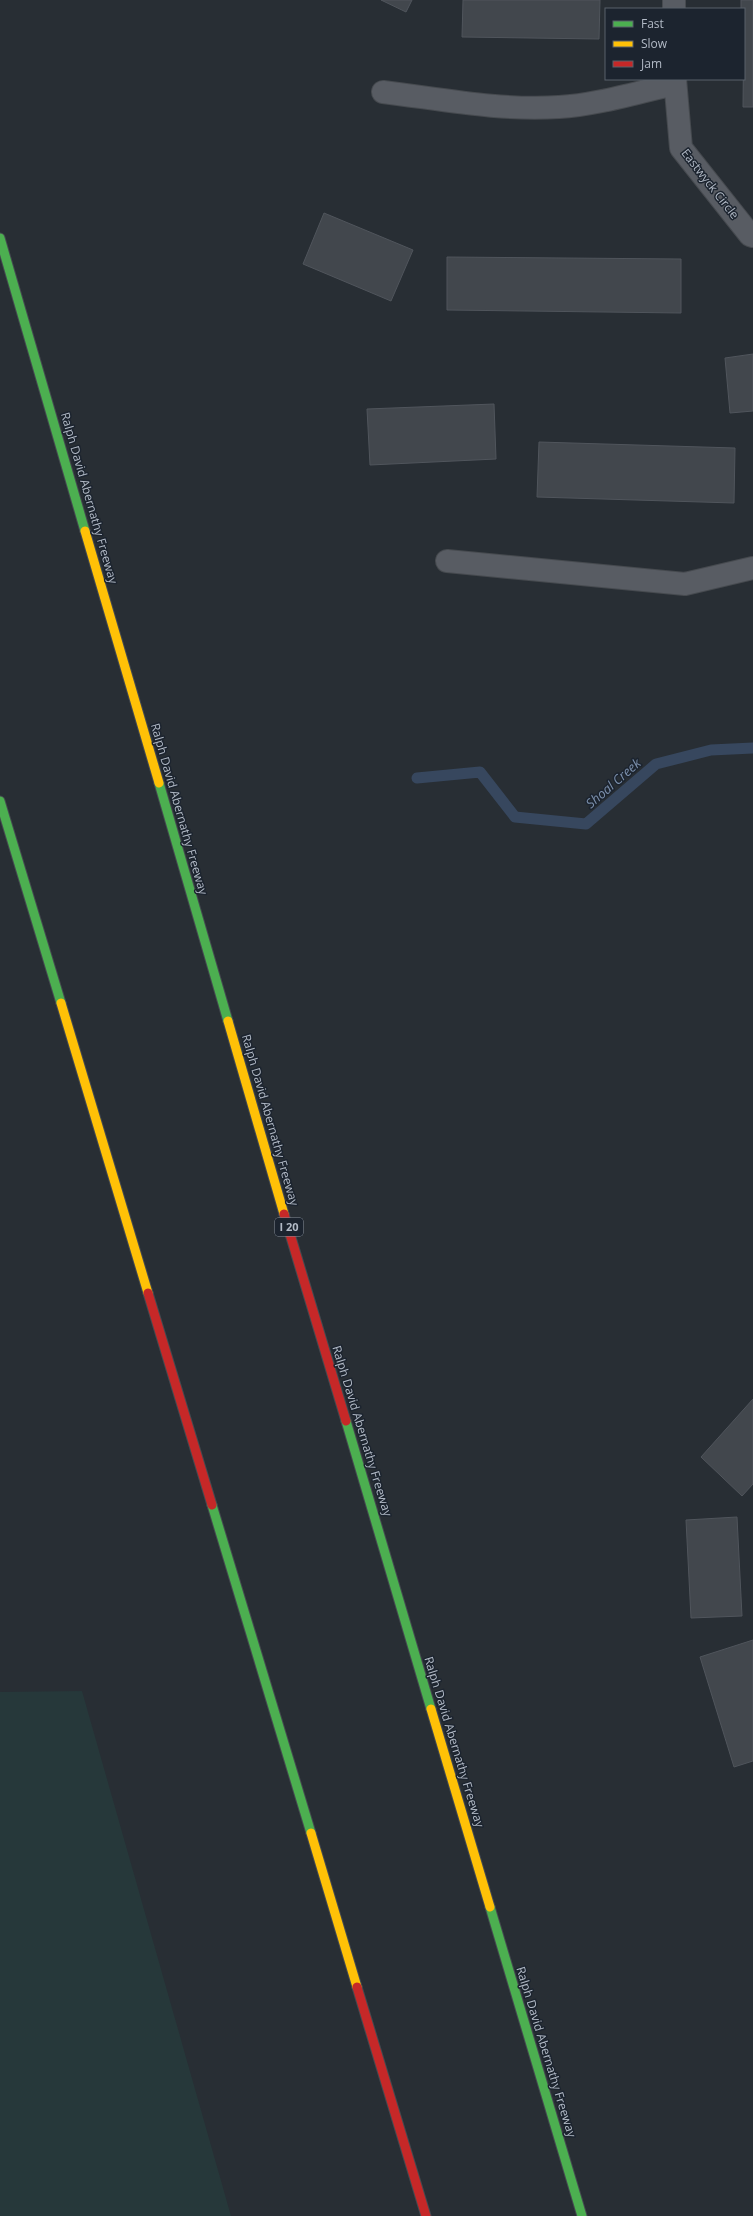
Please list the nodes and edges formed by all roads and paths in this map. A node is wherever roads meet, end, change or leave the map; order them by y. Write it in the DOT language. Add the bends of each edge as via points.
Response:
graph roads {
  1 [pos="675,81"];
  2 [pos="383,92"];
  3 [pos="752,234"];
  4 [pos="0,238"];
  5 [pos="447,562"];
  6 [pos="753,568"];
  7 [pos="0,801"];
  8 [pos="426,2216"];
  9 [pos="582,2216"];
  1 -- 2 [label="street" via="617,97 560,107 504,107"];
  1 -- 3 [label="street, Eastwyck Circle" via="681,148"];
  4 -- 9 [label="highway, Ralph David Abernathy Freeway / I 20" via="275,1182"];
  5 -- 6 [label="street" via="685,584"];
  7 -- 8 [label="highway"];
}
